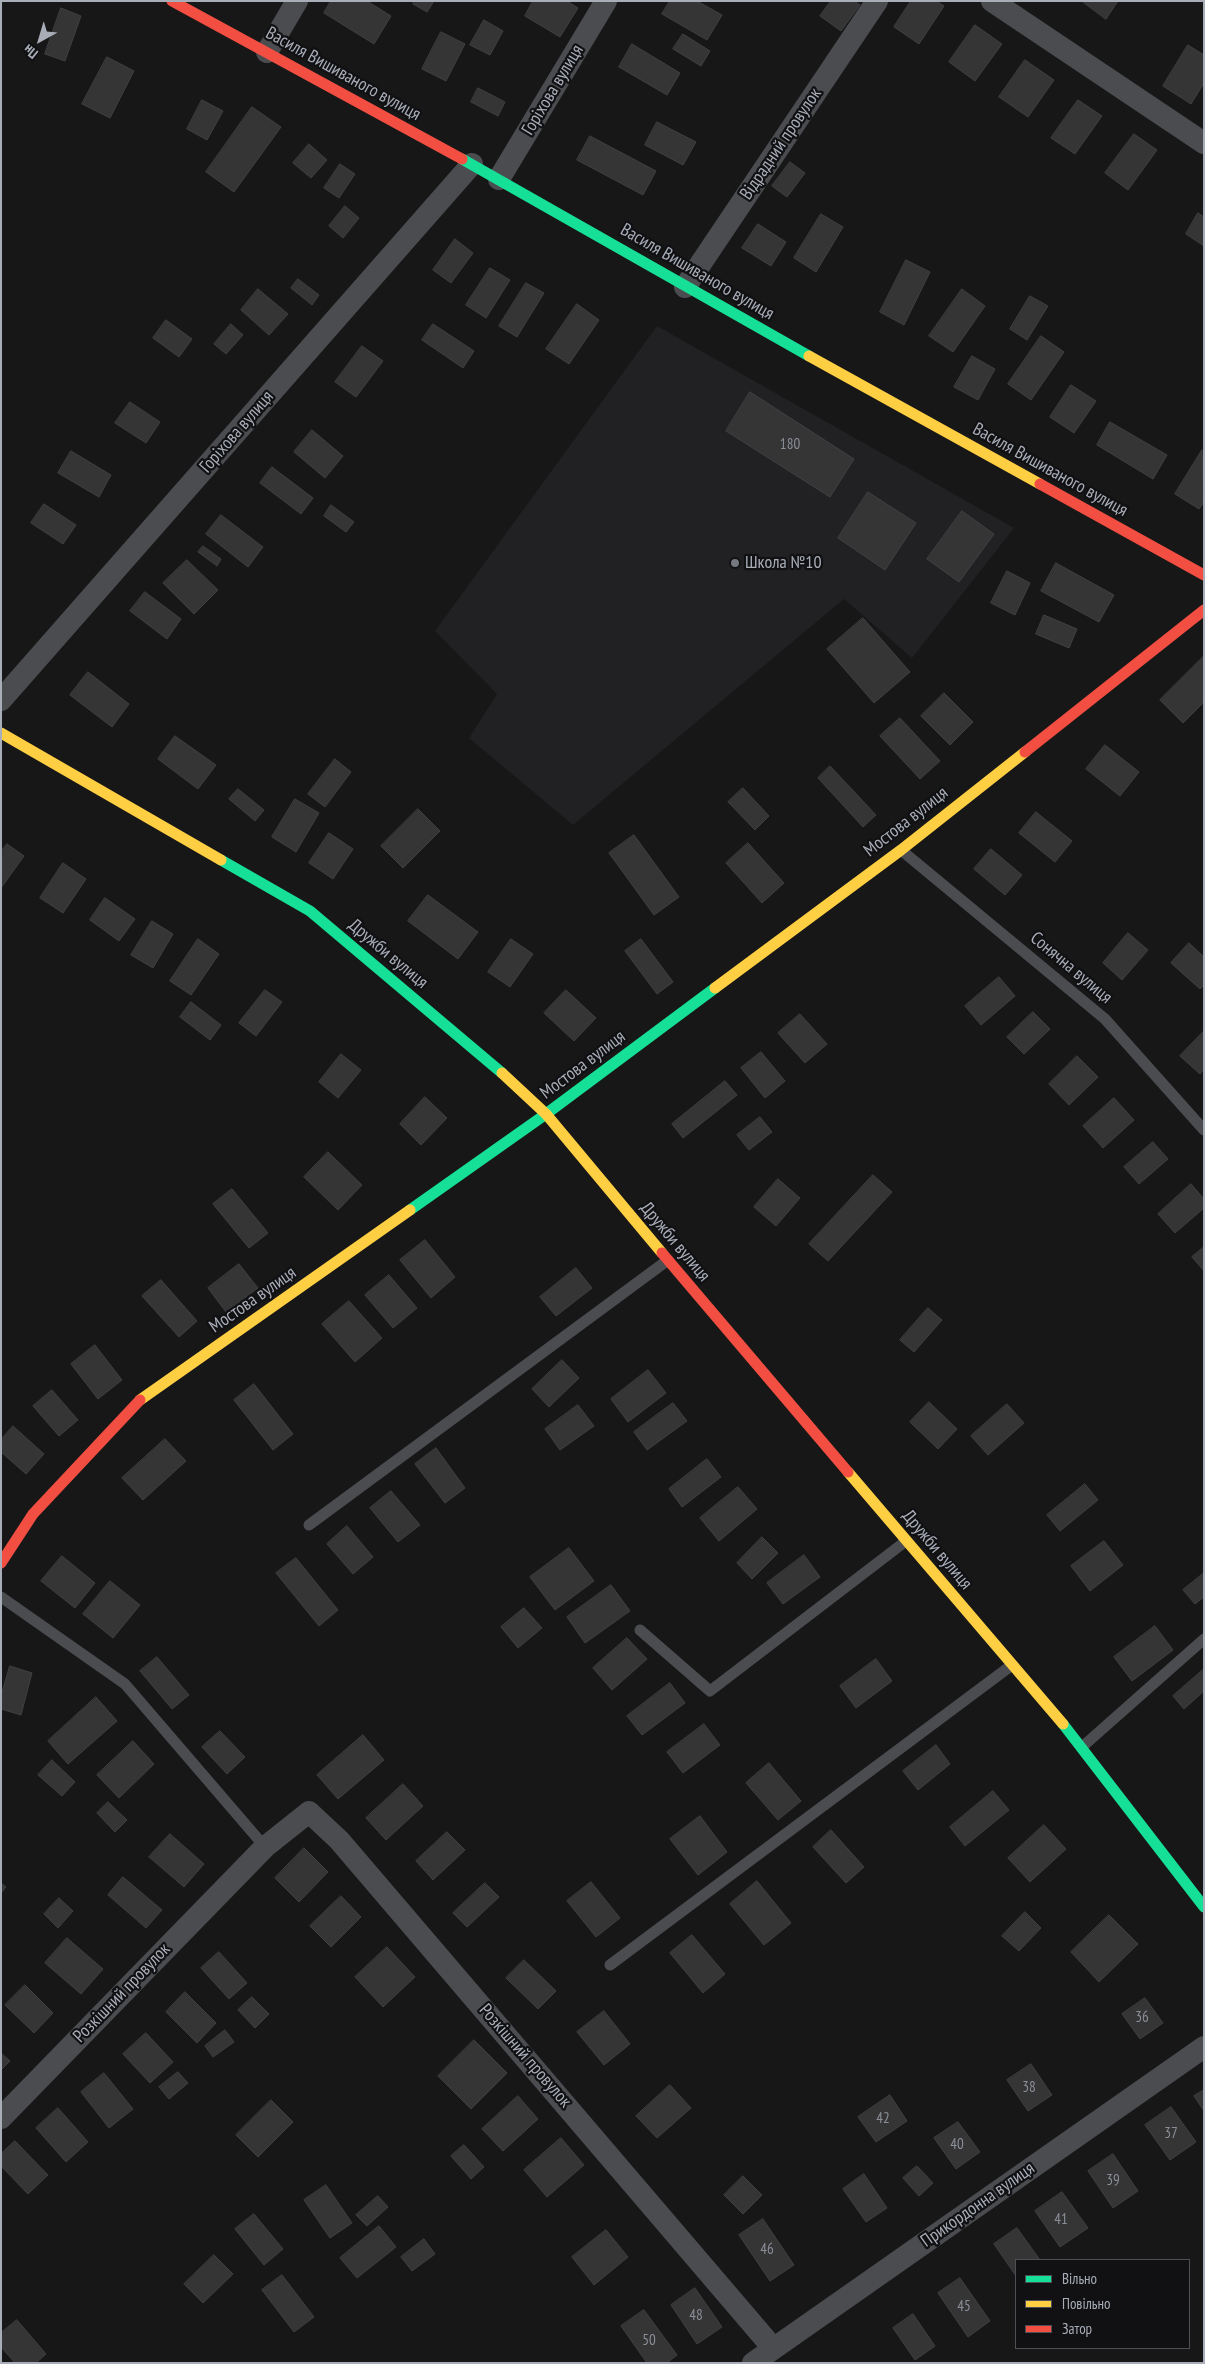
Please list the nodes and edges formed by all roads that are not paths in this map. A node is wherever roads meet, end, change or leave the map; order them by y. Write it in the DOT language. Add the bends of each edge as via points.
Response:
graph roads {
  1 [pos="172,1"];
  2 [pos="297,1"];
  3 [pos="606,1"];
  4 [pos="877,1"];
  5 [pos="992,1"];
  6 [pos="267,52"];
  7 [pos="1204,143"];
  8 [pos="472,164"];
  9 [pos="499,179"];
  10 [pos="685,287"];
  11 [pos="1204,575"];
  12 [pos="1204,610"];
  13 [pos="1,700"];
  14 [pos="1,733"];
  15 [pos="901,850"];
  16 [pos="546,1114"];
  17 [pos="1204,1130"];
  18 [pos="668,1260"];
  19 [pos="308,1525"];
  20 [pos="906,1541"];
  21 [pos="1,1563"];
  22 [pos="1,1597"];
  23 [pos="640,1630"];
  24 [pos="1204,1639"];
  25 [pos="1012,1665"];
  26 [pos="1082,1747"];
  27 [pos="265,1847"];
  28 [pos="1204,1907"];
  29 [pos="610,1965"];
  30 [pos="1204,2047"];
  31 [pos="1,2118"];
  32 [pos="761,2358"];
  1 -- 6 [label="street, Василя Вишиваного вулиця"];
  2 -- 6 [label="street"];
  3 -- 9 [label="street, Горіхова вулиця"];
  4 -- 10 [label="street, Відрадний провулок"];
  5 -- 7 [label="street"];
  6 -- 8 [label="street, Василя Вишиваного вулиця"];
  8 -- 9 [label="street, Василя Вишиваного вулиця"];
  8 -- 13 [label="street, Горіхова вулиця"];
  9 -- 10 [label="street, Василя Вишиваного вулиця"];
  10 -- 11 [label="street, Василя Вишиваного вулиця"];
  12 -- 15 [label="street, Мостова вулиця"];
  14 -- 16 [label="street, Дружби вулиця" via="310,911 493,1065"];
  15 -- 16 [label="street, Мостова вулиця"];
  15 -- 17 [label="lane, Сонячна вулиця" via="1105,1020"];
  16 -- 18 [label="street, Дружби вулиця"];
  16 -- 21 [label="street, Мостова вулиця" via="135,1404 33,1514"];
  18 -- 19 [label="lane"];
  18 -- 20 [label="street, Дружби вулиця"];
  20 -- 23 [label="lane" via="710,1692"];
  20 -- 25 [label="street, Дружби вулиця"];
  22 -- 27 [label="lane" via="125,1684"];
  24 -- 26 [label="lane"];
  25 -- 26 [label="street, Дружби вулиця"];
  25 -- 29 [label="lane"];
  26 -- 28 [label="street, Дружби вулиця"];
  27 -- 31 [label="street, Розкішний провулок"];
  27 -- 32 [label="street, Розкішний провулок" via="309,1812 339,1840"];
  30 -- 32 [label="street, Прикордонна вулиця"];
}
